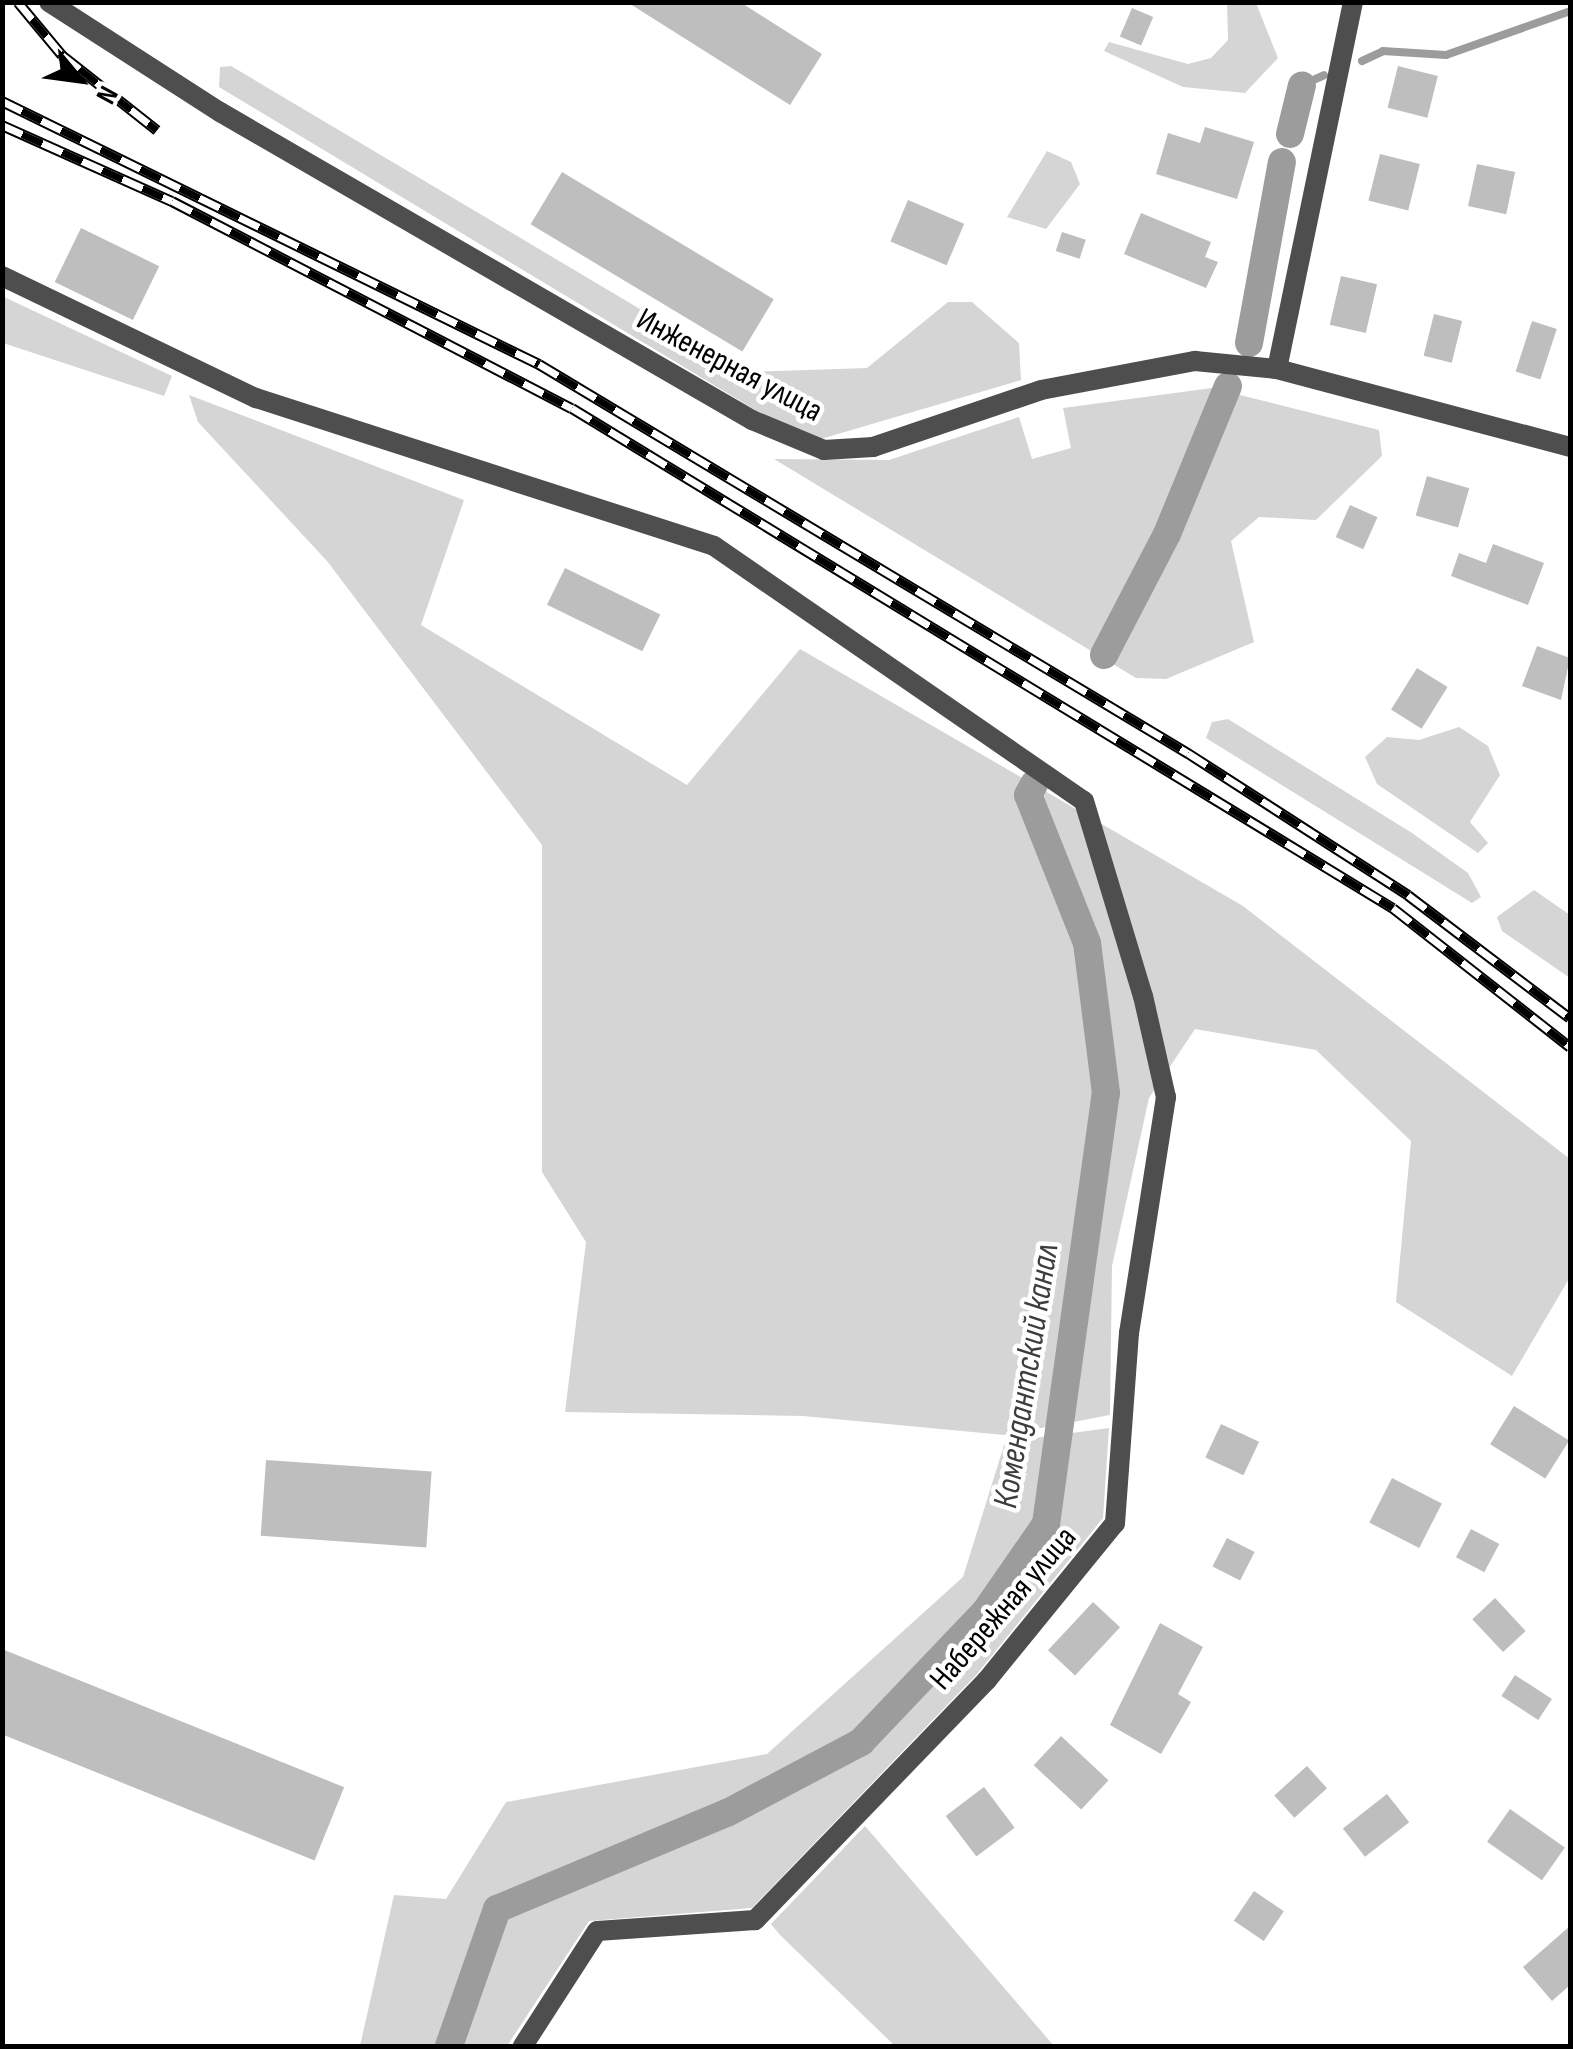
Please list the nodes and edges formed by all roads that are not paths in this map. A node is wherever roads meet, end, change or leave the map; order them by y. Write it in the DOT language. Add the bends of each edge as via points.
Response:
graph roads {
  1 [pos="49,2"];
  2 [pos="1353,2"];
  3 [pos="2,276"];
  4 [pos="1277,369"];
  5 [pos="1570,447"];
  6 [pos="523,2046"];
  1 -- 4 [label="street, Инженерная улица" via="220,112 752,420 824,450 874,447 1041,390 1195,361"];
  2 -- 4 [label="street"];
  3 -- 6 [label="street, Набережная улица" via="256,398 714,546 1084,801 1166,1097 1129,1332 1114,1523 987,1680 755,1920 597,1931"];
  4 -- 5 [label="street, Инженерная улица"];
}
